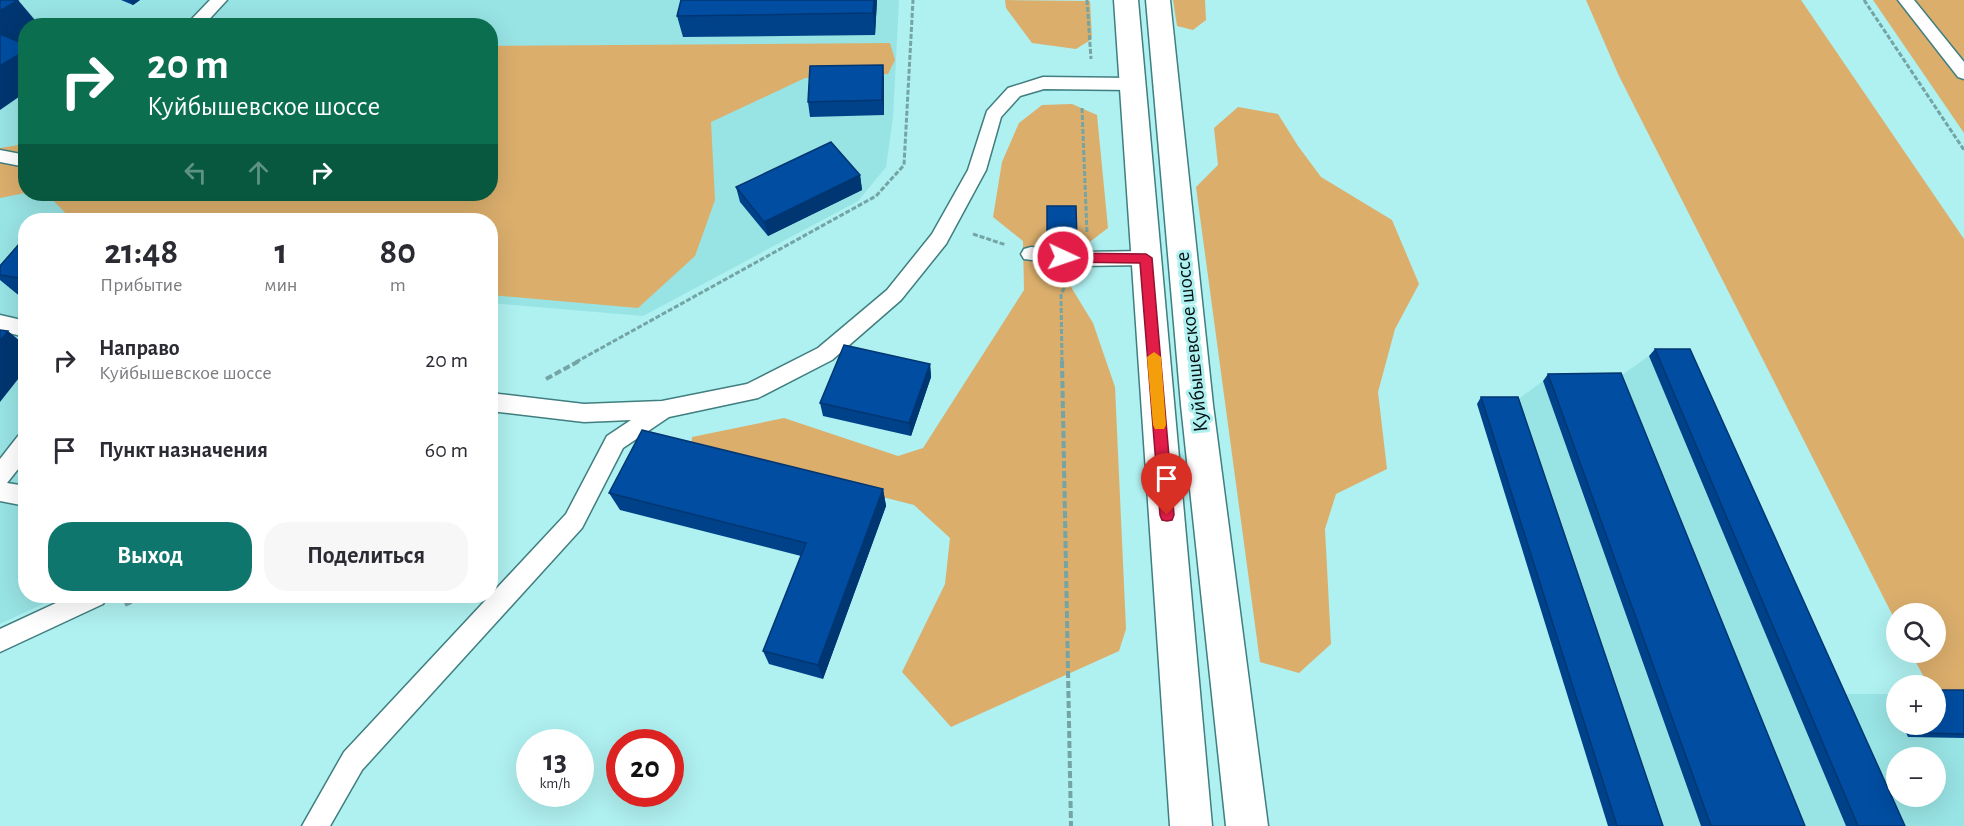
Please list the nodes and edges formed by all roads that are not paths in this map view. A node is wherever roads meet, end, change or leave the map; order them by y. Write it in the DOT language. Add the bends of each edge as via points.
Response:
graph roads {
  1 [pos="219,0"];
  2 [pos="1126,0"];
  3 [pos="1158,0"];
  4 [pos="1906,0"];
  5 [pos="201,18"];
  6 [pos="1964,74"];
  7 [pos="1131,84"];
  8 [pos="0,156"];
  9 [pos="18,159"];
  10 [pos="1031,254"];
  11 [pos="1146,258"];
  12 [pos="0,323"];
  13 [pos="18,327"];
  14 [pos="498,402"];
  15 [pos="662,410"];
  16 [pos="18,452"];
  17 [pos="0,476"];
  18 [pos="0,491"];
  19 [pos="18,494"];
  20 [pos="80,603"];
  21 [pos="0,641"];
  22 [pos="315,826"];
  23 [pos="1191,826"];
  24 [pos="1247,826"];
  1 -- 5 [label="lane"];
  2 -- 7 [label="main road, Куйбышевское шоссе"];
  3 -- 24 [label="main road, Куйбышевское шоссе" via="1197,405"];
  4 -- 6 [label="lane"];
  7 -- 11 [label="main road, Куйбышевское шоссе"];
  7 -- 15 [label="lane" via="1044,83 1014,92 993,115 976,170 939,239 894,295 825,354 751,392"];
  8 -- 9 [label="lane"];
  10 -- 11 [label="lane" via="1078,259"];
  11 -- 23 [label="main road, Куйбышевское шоссе"];
  12 -- 13 [label="lane"];
  14 -- 15 [label="lane" via="584,413"];
  15 -- 22 [label="lane" via="615,442 574,521 353,761"];
  16 -- 17 [label="lane"];
  18 -- 19 [label="lane"];
  20 -- 21 [label="lane"];
}
